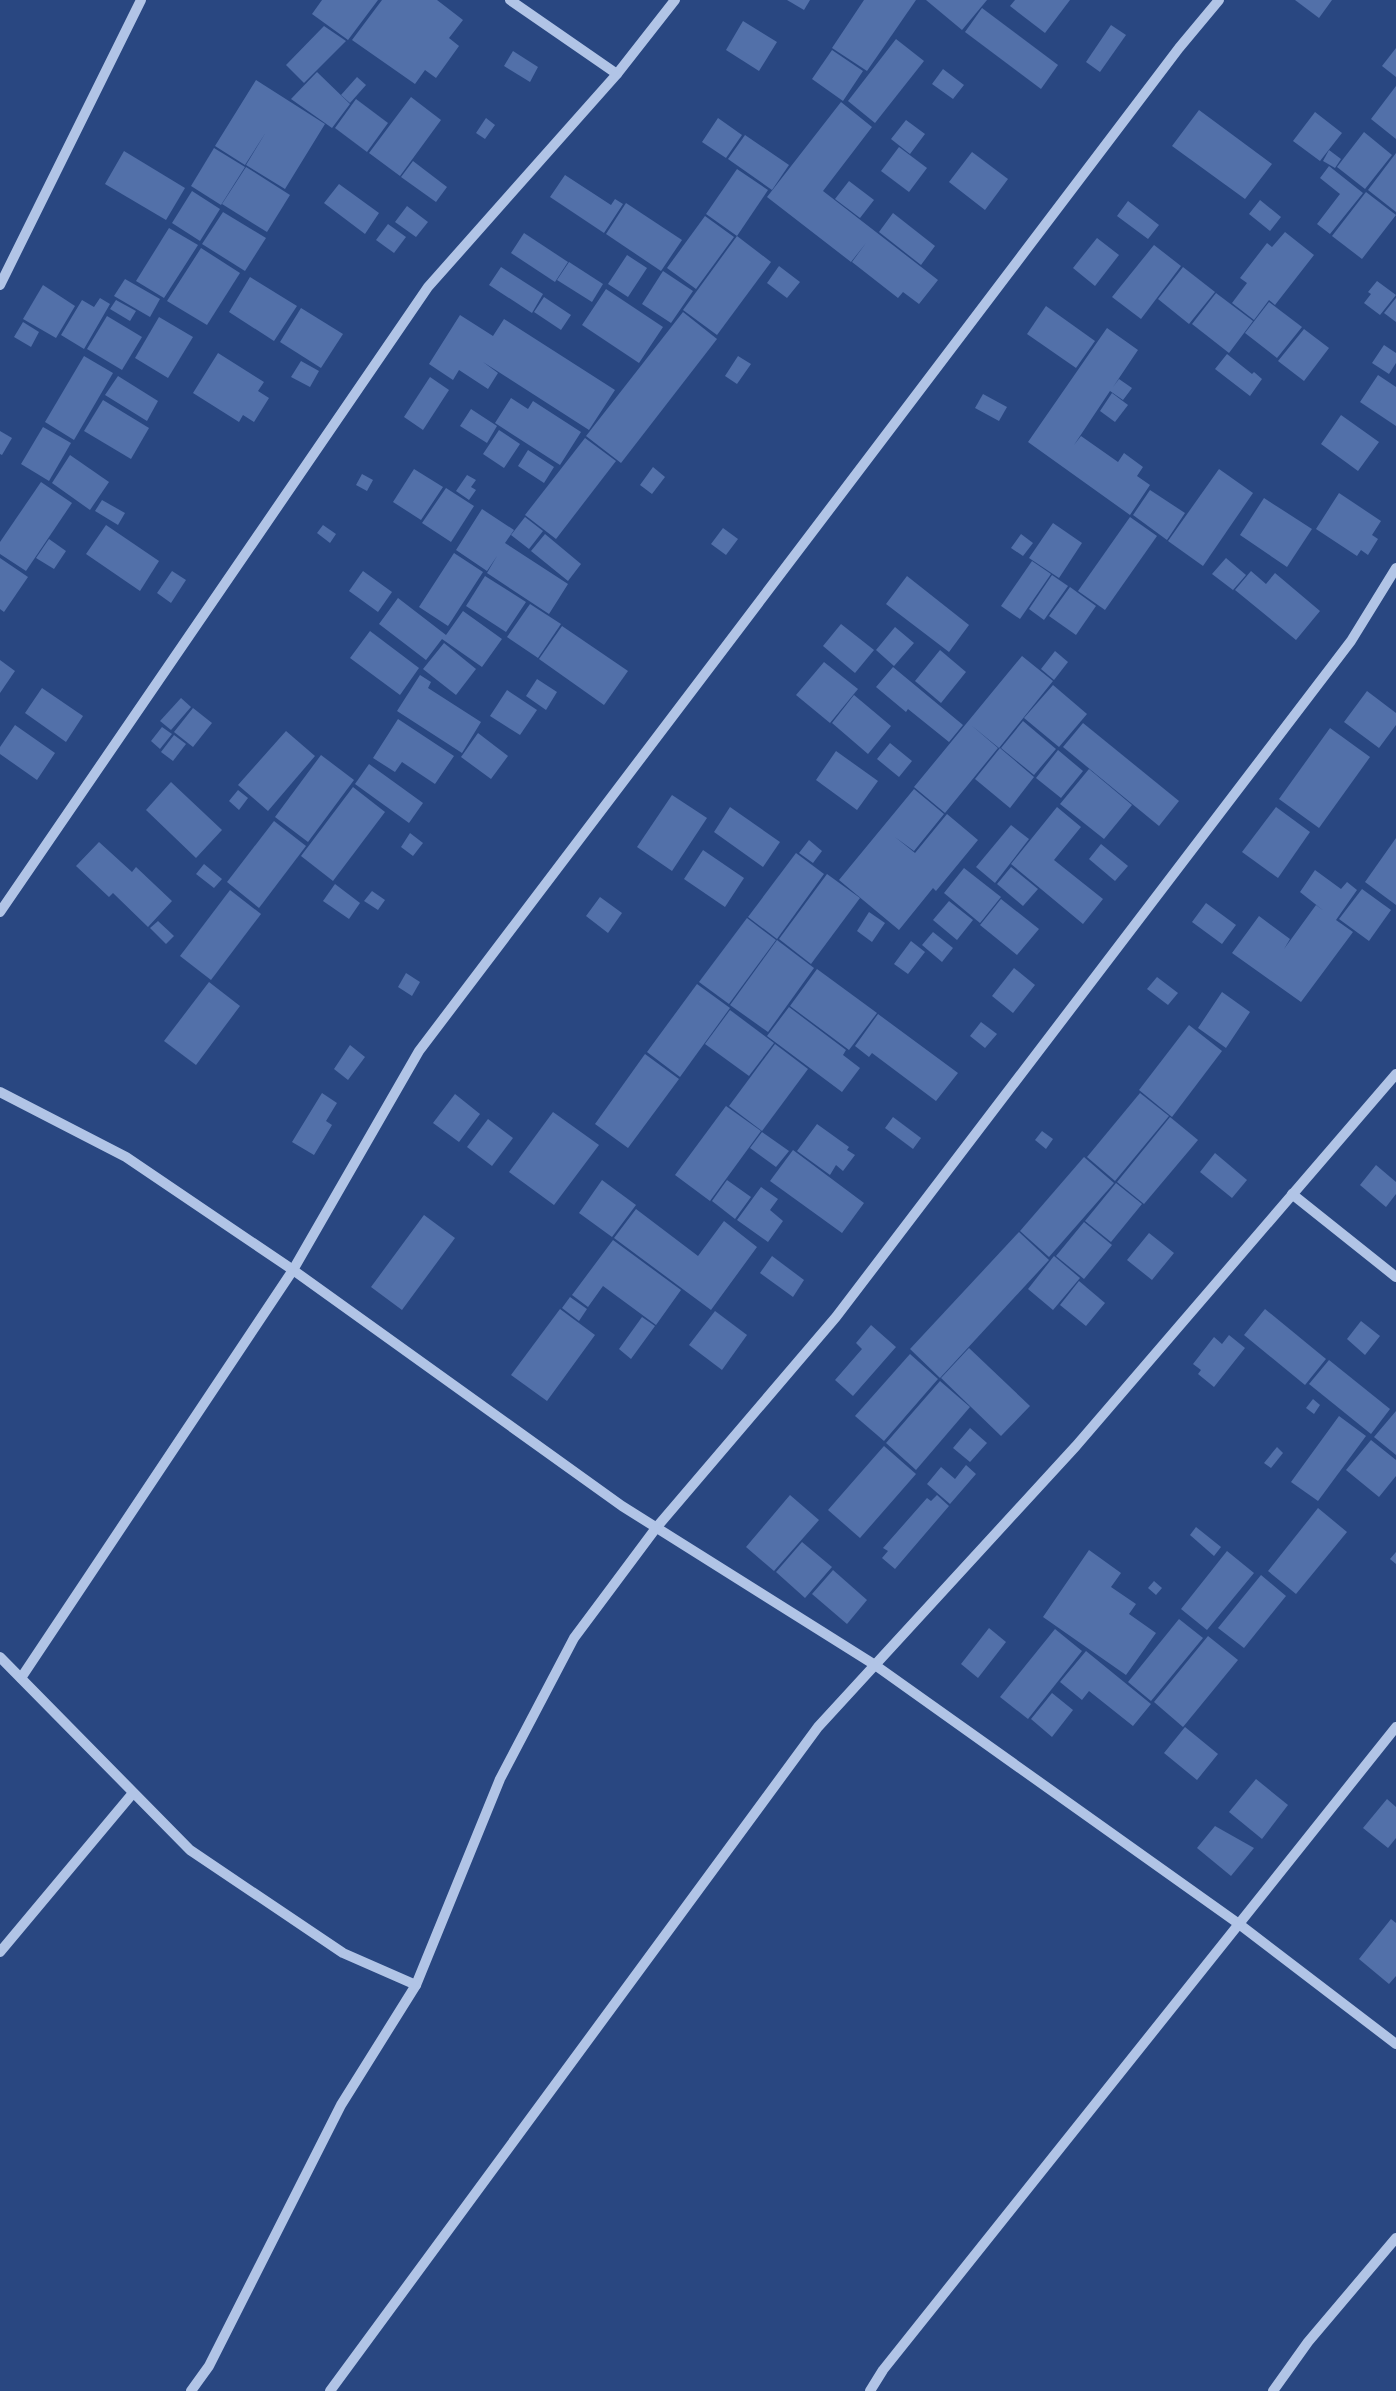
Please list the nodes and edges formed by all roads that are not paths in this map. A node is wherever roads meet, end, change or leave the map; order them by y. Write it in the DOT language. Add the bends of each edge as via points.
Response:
graph roads {
  1 [pos="141,0"];
  2 [pos="510,0"];
  3 [pos="675,0"];
  4 [pos="1219,0"];
  5 [pos="617,74"];
  6 [pos="0,285"];
  7 [pos="1396,568"];
  8 [pos="0,912"];
  9 [pos="1396,1074"];
  10 [pos="0,1092"];
  11 [pos="1292,1194"];
  12 [pos="293,1270"];
  13 [pos="1396,1277"];
  14 [pos="656,1528"];
  15 [pos="0,1658"];
  16 [pos="875,1665"];
  17 [pos="21,1678"];
  18 [pos="1396,1727"];
  19 [pos="133,1793"];
  20 [pos="1239,1924"];
  21 [pos="0,1952"];
  22 [pos="416,1985"];
  23 [pos="1396,2044"];
  24 [pos="1396,2238"];
  25 [pos="191,2391"];
  26 [pos="330,2391"];
  27 [pos="870,2391"];
  28 [pos="1272,2391"];
  1 -- 6 [label="street"];
  2 -- 5 [label="street"];
  3 -- 5 [label="street"];
  4 -- 12 [label="street" via="419,1051"];
  5 -- 8 [label="street" via="428,287"];
  7 -- 14 [label="street" via="1351,641 836,1317"];
  9 -- 11 [label="street"];
  10 -- 12 [label="street" via="126,1157"];
  11 -- 13 [label="street"];
  11 -- 16 [label="street" via="1076,1446"];
  12 -- 14 [label="street"];
  12 -- 17 [label="street"];
  14 -- 16 [label="street"];
  14 -- 22 [label="street" via="574,1638 500,1779"];
  15 -- 17 [label="street"];
  16 -- 20 [label="street"];
  16 -- 26 [label="street" via="818,1726"];
  17 -- 19 [label="street"];
  18 -- 20 [label="street"];
  19 -- 21 [label="street"];
  19 -- 22 [label="street" via="190,1850 343,1953"];
  20 -- 23 [label="street"];
  20 -- 27 [label="street"];
  22 -- 25 [label="street" via="341,2105 208,2366"];
  24 -- 28 [label="street"];
}
